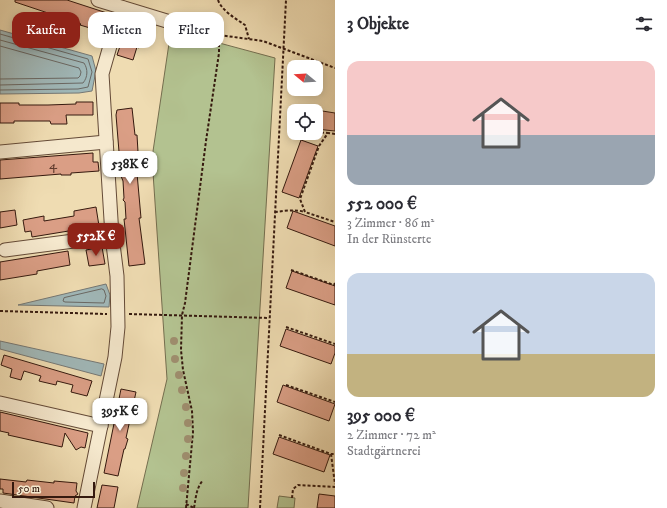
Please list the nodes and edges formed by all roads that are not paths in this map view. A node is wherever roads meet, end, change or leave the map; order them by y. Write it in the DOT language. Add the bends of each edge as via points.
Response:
graph roads {
  1 [pos="98,0"];
  2 [pos="123,8"];
  3 [pos="164,20"];
  4 [pos="106,142"];
  5 [pos="0,152"];
  6 [pos="112,236"];
  7 [pos="5,250"];
  8 [pos="0,403"];
  9 [pos="100,426"];
  10 [pos="0,501"];
  11 [pos="47,508"];
  12 [pos="84,508"];
  1 -- 2 [label="street"];
  2 -- 3 [label="street"];
  2 -- 4 [label="street" via="102,74"];
  4 -- 5 [label="street"];
  4 -- 6 [label="street"];
  6 -- 7 [label="street"];
  6 -- 9 [label="street" via="118,314 115,357"];
  8 -- 9 [label="street"];
  9 -- 12 [label="street"];
  10 -- 11 [label="street"];
}
